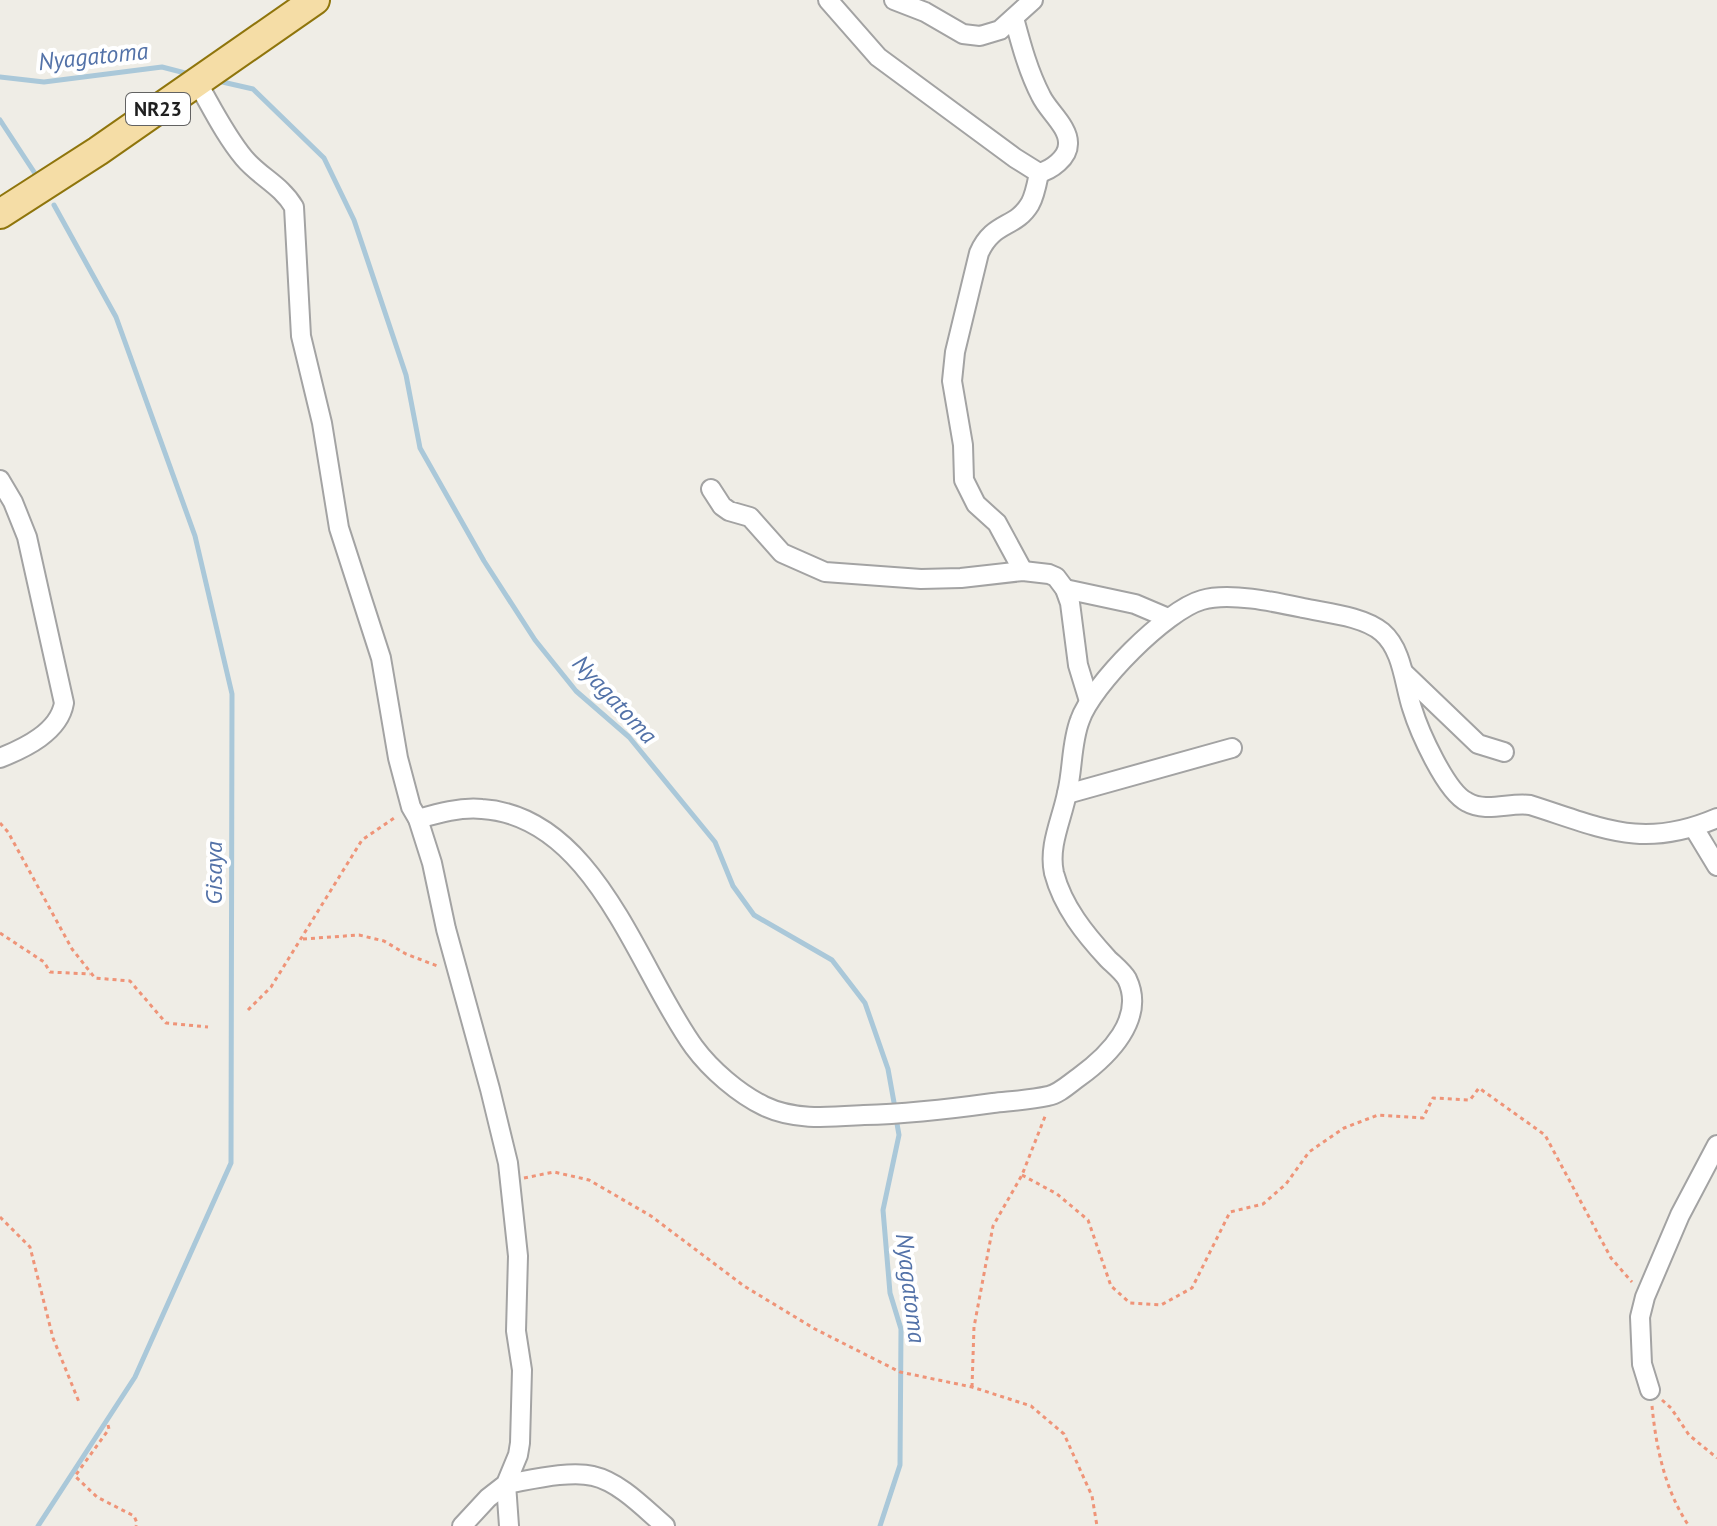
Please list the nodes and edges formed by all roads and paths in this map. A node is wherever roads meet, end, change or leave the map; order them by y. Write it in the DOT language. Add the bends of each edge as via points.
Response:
graph roads {
  1 [pos="315,0"];
  2 [pos="828,0"];
  3 [pos="894,0"];
  4 [pos="1033,0"];
  5 [pos="1014,18"];
  6 [pos="197,82"];
  7 [pos="1039,173"];
  8 [pos="0,214"];
  9 [pos="0,480"];
  10 [pos="711,489"];
  11 [pos="1023,571"];
  12 [pos="1065,589"];
  13 [pos="1168,618"];
  14 [pos="1403,672"];
  15 [pos="1089,701"];
  16 [pos="1232,748"];
  17 [pos="1504,752"];
  18 [pos="0,758"];
  19 [pos="1067,794"];
  20 [pos="415,813"];
  21 [pos="1717,818"];
  22 [pos="0,823"];
  23 [pos="1694,828"];
  24 [pos="1717,866"];
  25 [pos="0,933"];
  26 [pos="302,939"];
  27 [pos="92,974"];
  28 [pos="458,975"];
  29 [pos="248,1010"];
  30 [pos="208,1027"];
  31 [pos="1053,1095"];
  32 [pos="1717,1145"];
  33 [pos="1022,1175"];
  34 [pos="509,1182"];
  35 [pos="0,1217"];
  36 [pos="1645,1297"];
  37 [pos="972,1387"];
  38 [pos="1650,1390"];
  39 [pos="79,1402"];
  40 [pos="108,1425"];
  41 [pos="1717,1458"];
  42 [pos="506,1484"];
  43 [pos="136,1526"];
  44 [pos="462,1526"];
  45 [pos="509,1526"];
  46 [pos="665,1526"];
  47 [pos="1097,1526"];
  48 [pos="1689,1526"];
  1 -- 6 [label="main road, NR23"];
  2 -- 7 [label="street" via="878,57"];
  3 -- 5 [label="street" via="963,34 1000,30"];
  4 -- 5 [label="street"];
  5 -- 7 [label="street" via="1041,97 1067,133 1061,160"];
  6 -- 8 [label="main road, NR23"];
  6 -- 20 [label="street" via="232,143 294,207 301,336 339,528 381,658 398,758"];
  7 -- 11 [label="street" via="1028,207 985,237 952,381 964,480 976,504 997,523"];
  9 -- 18 [label="street" via="27,537 64,703 57,723"];
  10 -- 11 [label="street" via="722,506 750,517 782,553 825,572 921,579"];
  11 -- 12 [label="street" via="1056,577"];
  12 -- 13 [label="street" via="1135,604"];
  12 -- 15 [label="street"];
  13 -- 14 [label="street" via="1206,598 1279,602 1354,620 1384,634"];
  13 -- 15 [label="street"];
  14 -- 17 [label="street" via="1478,744"];
  14 -- 23 [label="street" via="1419,727 1463,801 1530,805 1632,835"];
  15 -- 19 [label="street" via="1073,744"];
  16 -- 19 [label="street"];
  19 -- 31 [label="street" via="1053,843 1053,871 1069,910 1126,978 1132,1009 1114,1045"];
  20 -- 26 [label="path" via="362,840"];
  20 -- 28 [label="street"];
  20 -- 31 [label="street" via="501,813 533,825 563,846 604,890 693,1046 766,1107 796,1117 895,1114"];
  21 -- 23 [label="street"];
  22 -- 27 [label="path" via="72,949"];
  23 -- 24 [label="street"];
  25 -- 27 [label="path" via="44,962 50,972"];
  26 -- 28 [label="path" via="359,935"];
  26 -- 29 [label="path" via="271,987"];
  27 -- 30 [label="path" via="130,981 166,1023"];
  28 -- 34 [label="street" via="506,1149"];
  31 -- 33 [label="path"];
  32 -- 36 [label="street"];
  33 -- 36 [label="path" via="1057,1194 1088,1220 1111,1286 1130,1303 1161,1305 1192,1288 1230,1212 1263,1204 1309,1152 1344,1128 1378,1115 1423,1118 1433,1098 1470,1100 1479,1088 1545,1135 1611,1258"];
  33 -- 37 [label="path" via="993,1226 974,1327"];
  34 -- 37 [label="path" via="554,1172 589,1180 651,1216 744,1286 815,1329 900,1372"];
  34 -- 42 [label="street" via="522,1370 520,1443"];
  35 -- 39 [label="path" via="30,1247 53,1338"];
  36 -- 38 [label="street" via="1640,1317 1642,1364"];
  37 -- 47 [label="path" via="1031,1406 1064,1434 1092,1496"];
  38 -- 41 [label="path"];
  38 -- 48 [label="path" via="1668,1485"];
  40 -- 43 [label="path" via="75,1476 97,1497 134,1516"];
  42 -- 44 [label="street"];
  42 -- 45 [label="street"];
  42 -- 46 [label="street" via="590,1475 614,1486"];
}
